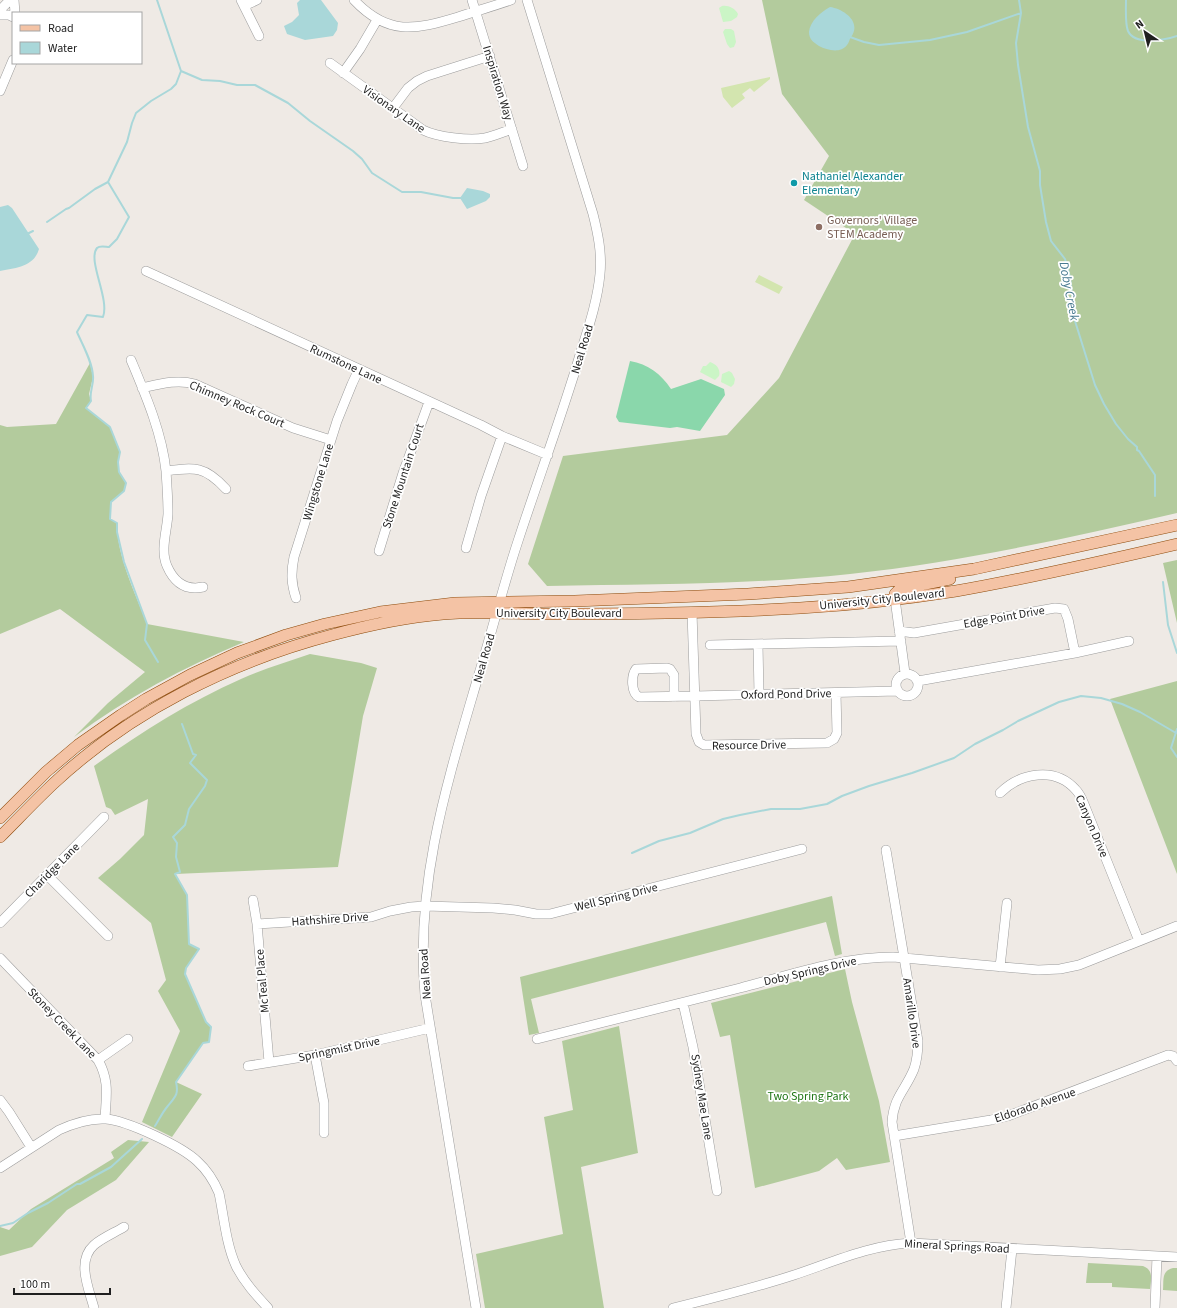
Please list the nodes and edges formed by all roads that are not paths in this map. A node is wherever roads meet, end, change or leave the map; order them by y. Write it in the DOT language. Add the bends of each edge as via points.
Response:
graph roads {
  1 [pos="10,0"];
  2 [pos="14,0"];
  3 [pos="257,0"];
  4 [pos="354,0"];
  5 [pos="472,0"];
  6 [pos="511,0"];
  7 [pos="527,0"];
  8 [pos="243,3"];
  9 [pos="0,10"];
  10 [pos="476,11"];
  11 [pos="15,12"];
  12 [pos="0,15"];
  13 [pos="12,16"];
  14 [pos="377,20"];
  15 [pos="259,36"];
  16 [pos="490,56"];
  17 [pos="12,62"];
  18 [pos="330,63"];
  19 [pos="343,73"];
  20 [pos="0,91"];
  21 [pos="393,108"];
  22 [pos="512,129"];
  23 [pos="523,166"];
  24 [pos="146,271"];
  25 [pos="131,360"];
  26 [pos="359,369"];
  27 [pos="142,388"];
  28 [pos="429,402"];
  29 [pos="502,436"];
  30 [pos="331,440"];
  31 [pos="548,455"];
  32 [pos="166,471"];
  33 [pos="226,489"];
  34 [pos="1177,526"];
  35 [pos="1177,544"];
  36 [pos="466,548"];
  37 [pos="378,551"];
  38 [pos="974,569"];
  39 [pos="203,587"];
  40 [pos="296,598"];
  41 [pos="895,599"];
  42 [pos="500,602"];
  43 [pos="692,612"];
  44 [pos="496,614"];
  45 [pos="899,631"];
  46 [pos="901,641"];
  47 [pos="1129,641"];
  48 [pos="758,644"];
  49 [pos="710,646"];
  50 [pos="1075,653"];
  51 [pos="905,673"];
  52 [pos="918,681"];
  53 [pos="898,692"];
  54 [pos="836,693"];
  55 [pos="759,695"];
  56 [pos="674,696"];
  57 [pos="695,696"];
  58 [pos="1000,793"];
  59 [pos="0,818"];
  60 [pos="104,818"];
  61 [pos="0,837"];
  62 [pos="802,849"];
  63 [pos="886,850"];
  64 [pos="47,875"];
  65 [pos="253,900"];
  66 [pos="1007,903"];
  67 [pos="425,906"];
  68 [pos="0,922"];
  69 [pos="257,924"];
  70 [pos="1177,926"];
  71 [pos="108,936"];
  72 [pos="1139,941"];
  73 [pos="0,958"];
  74 [pos="904,958"];
  75 [pos="1000,967"];
  76 [pos="683,1003"];
  77 [pos="430,1028"];
  78 [pos="128,1039"];
  79 [pos="537,1039"];
  80 [pos="315,1055"];
  81 [pos="1174,1058"];
  82 [pos="98,1060"];
  83 [pos="269,1062"];
  84 [pos="248,1066"];
  85 [pos="0,1100"];
  86 [pos="105,1119"];
  87 [pos="324,1133"];
  88 [pos="894,1136"];
  89 [pos="31,1147"];
  90 [pos="0,1168"];
  91 [pos="717,1192"];
  92 [pos="124,1227"];
  93 [pos="911,1243"];
  94 [pos="1012,1249"];
  95 [pos="1157,1256"];
  96 [pos="1177,1257"];
  97 [pos="94,1308"];
  98 [pos="268,1308"];
  99 [pos="476,1308"];
  100 [pos="673,1308"];
  101 [pos="1006,1308"];
  102 [pos="1155,1308"];
  1 -- 9 [label="street"];
  2 -- 11 [label="street"];
  3 -- 8 [label="street"];
  4 -- 14 [label="street"];
  5 -- 10 [label="street, Inspiration Way"];
  6 -- 10 [label="street"];
  7 -- 31 [label="street, Neal Road" via="586,190 597,230 600,253 600,274 594,306"];
  8 -- 15 [label="street"];
  10 -- 14 [label="street" via="419,28 397,27"];
  10 -- 16 [label="street, Inspiration Way"];
  12 -- 13 [label="street"];
  14 -- 19 [label="street"];
  16 -- 21 [label="street" via="417,81 408,88"];
  16 -- 22 [label="street, Inspiration Way"];
  17 -- 20 [label="street"];
  18 -- 19 [label="street, Visionary Lane"];
  19 -- 21 [label="street, Visionary Lane"];
  21 -- 22 [label="street, Visionary Lane" via="432,135 472,139"];
  22 -- 23 [label="street, Inspiration Way"];
  24 -- 26 [label="street, Rumstone Lane"];
  25 -- 27 [label="street"];
  26 -- 28 [label="street, Rumstone Lane"];
  26 -- 30 [label="street, Wingstone Lane"];
  27 -- 30 [label="street, Chimney Rock Court" via="185,381 293,428"];
  27 -- 32 [label="street" via="160,438"];
  28 -- 29 [label="street, Rumstone Lane"];
  28 -- 37 [label="street, Stone Mountain Court"];
  29 -- 31 [label="street, Rumstone Lane"];
  29 -- 36 [label="street"];
  30 -- 40 [label="street, Wingstone Lane" via="292,568 291,582"];
  31 -- 42 [label="street, Neal Road" via="517,542"];
  32 -- 33 [label="street" via="187,468 204,471"];
  32 -- 39 [label="street" via="168,513 164,550 167,566 182,585 191,588"];
  34 -- 38 [label="main road, University City Boulevard"];
  35 -- 41 [label="main road, University City Boulevard" via="989,585"];
  38 -- 41 [label="main road" via="965,576 900,590 896,592"];
  38 -- 42 [label="main road, University City Boulevard" via="801,591"];
  41 -- 43 [label="main road, University City Boulevard" via="808,608"];
  41 -- 45 [label="street"];
  42 -- 44 [label="street, Neal Road"];
  42 -- 59 [label="main road, University City Boulevard" via="422,606 362,615 308,628 231,656 168,686 91,735 46,772"];
  43 -- 44 [label="main road, University City Boulevard"];
  43 -- 57 [label="street, Resource Drive"];
  44 -- 61 [label="main road, University City Boulevard" via="444,614 384,622 306,642 241,664 160,705 99,746 54,783"];
  44 -- 67 [label="street, Neal Road" via="436,829"];
  45 -- 46 [label="street"];
  45 -- 50 [label="street, Edge Point Drive" via="914,633 1059,608 1064,609 1068,619"];
  46 -- 48 [label="street"];
  46 -- 51 [label="street"];
  47 -- 50 [label="street"];
  48 -- 49 [label="street"];
  48 -- 55 [label="street"];
  50 -- 52 [label="street"];
  51 -- 52 [label="street" via="914,675"];
  51 -- 53 [label="street" via="897,678"];
  52 -- 53 [label="street, Oxford Pond Drive" via="918,689 913,695 906,696"];
  53 -- 54 [label="street, Oxford Pond Drive"];
  54 -- 55 [label="street, Oxford Pond Drive"];
  54 -- 57 [label="street, Resource Drive" via="837,733 834,739 827,743 708,746 699,742 696,734"];
  55 -- 57 [label="street, Oxford Pond Drive"];
  56 -- 56 [label="street, Oxford Pond Drive" via="674,675 670,669 636,669 633,673 633,692 636,696"];
  56 -- 57 [label="street, Oxford Pond Drive"];
  58 -- 72 [label="street, Canyon Drive" via="1014,782 1044,774 1065,780 1076,789"];
  60 -- 64 [label="street, Charidge Lane"];
  62 -- 67 [label="street, Well Spring Drive" via="550,914 493,908"];
  63 -- 74 [label="street, Amarillo Drive"];
  64 -- 68 [label="street, Charidge Lane"];
  64 -- 71 [label="street"];
  65 -- 69 [label="street, McTeal Place"];
  66 -- 75 [label="street"];
  67 -- 69 [label="street, Hathshire Drive" via="370,917"];
  67 -- 77 [label="street, Neal Road" via="422,962"];
  69 -- 83 [label="street, McTeal Place"];
  70 -- 72 [label="street, Doby Springs Drive"];
  72 -- 75 [label="street, Doby Springs Drive" via="1079,965 1060,969"];
  73 -- 82 [label="street, Stoney Creek Lane"];
  74 -- 75 [label="street, Doby Springs Drive"];
  74 -- 76 [label="street, Doby Springs Drive" via="876,957 842,961"];
  74 -- 88 [label="street, Amarillo Drive" via="918,1052 912,1073 895,1103 892,1122"];
  76 -- 79 [label="street, Doby Springs Drive"];
  76 -- 91 [label="street, Sydney Mae Lane" via="693,1046"];
  77 -- 80 [label="street, Springmist Drive"];
  77 -- 99 [label="street, Neal Road"];
  78 -- 82 [label="street"];
  80 -- 83 [label="street, Springmist Drive"];
  80 -- 87 [label="street" via="324,1103"];
  81 -- 88 [label="street, Eldorado Avenue" via="1168,1055 1008,1116"];
  82 -- 86 [label="street, Stoney Creek Lane" via="107,1080"];
  83 -- 84 [label="street, Springmist Drive"];
  85 -- 89 [label="street"];
  86 -- 89 [label="street" via="88,1120 69,1126"];
  86 -- 98 [label="street" via="137,1128 188,1154 202,1166 219,1194 230,1251 236,1265 248,1285"];
  88 -- 93 [label="street, Amarillo Drive"];
  89 -- 90 [label="street"];
  92 -- 97 [label="street" via="92,1246 86,1256 85,1274"];
  93 -- 94 [label="street, Mineral Springs Road"];
  93 -- 100 [label="street, Mineral Springs Road" via="873,1249 779,1280"];
  94 -- 95 [label="street, Mineral Springs Road"];
  94 -- 101 [label="street"];
  95 -- 96 [label="street, Mineral Springs Road"];
  95 -- 102 [label="street"];
}
